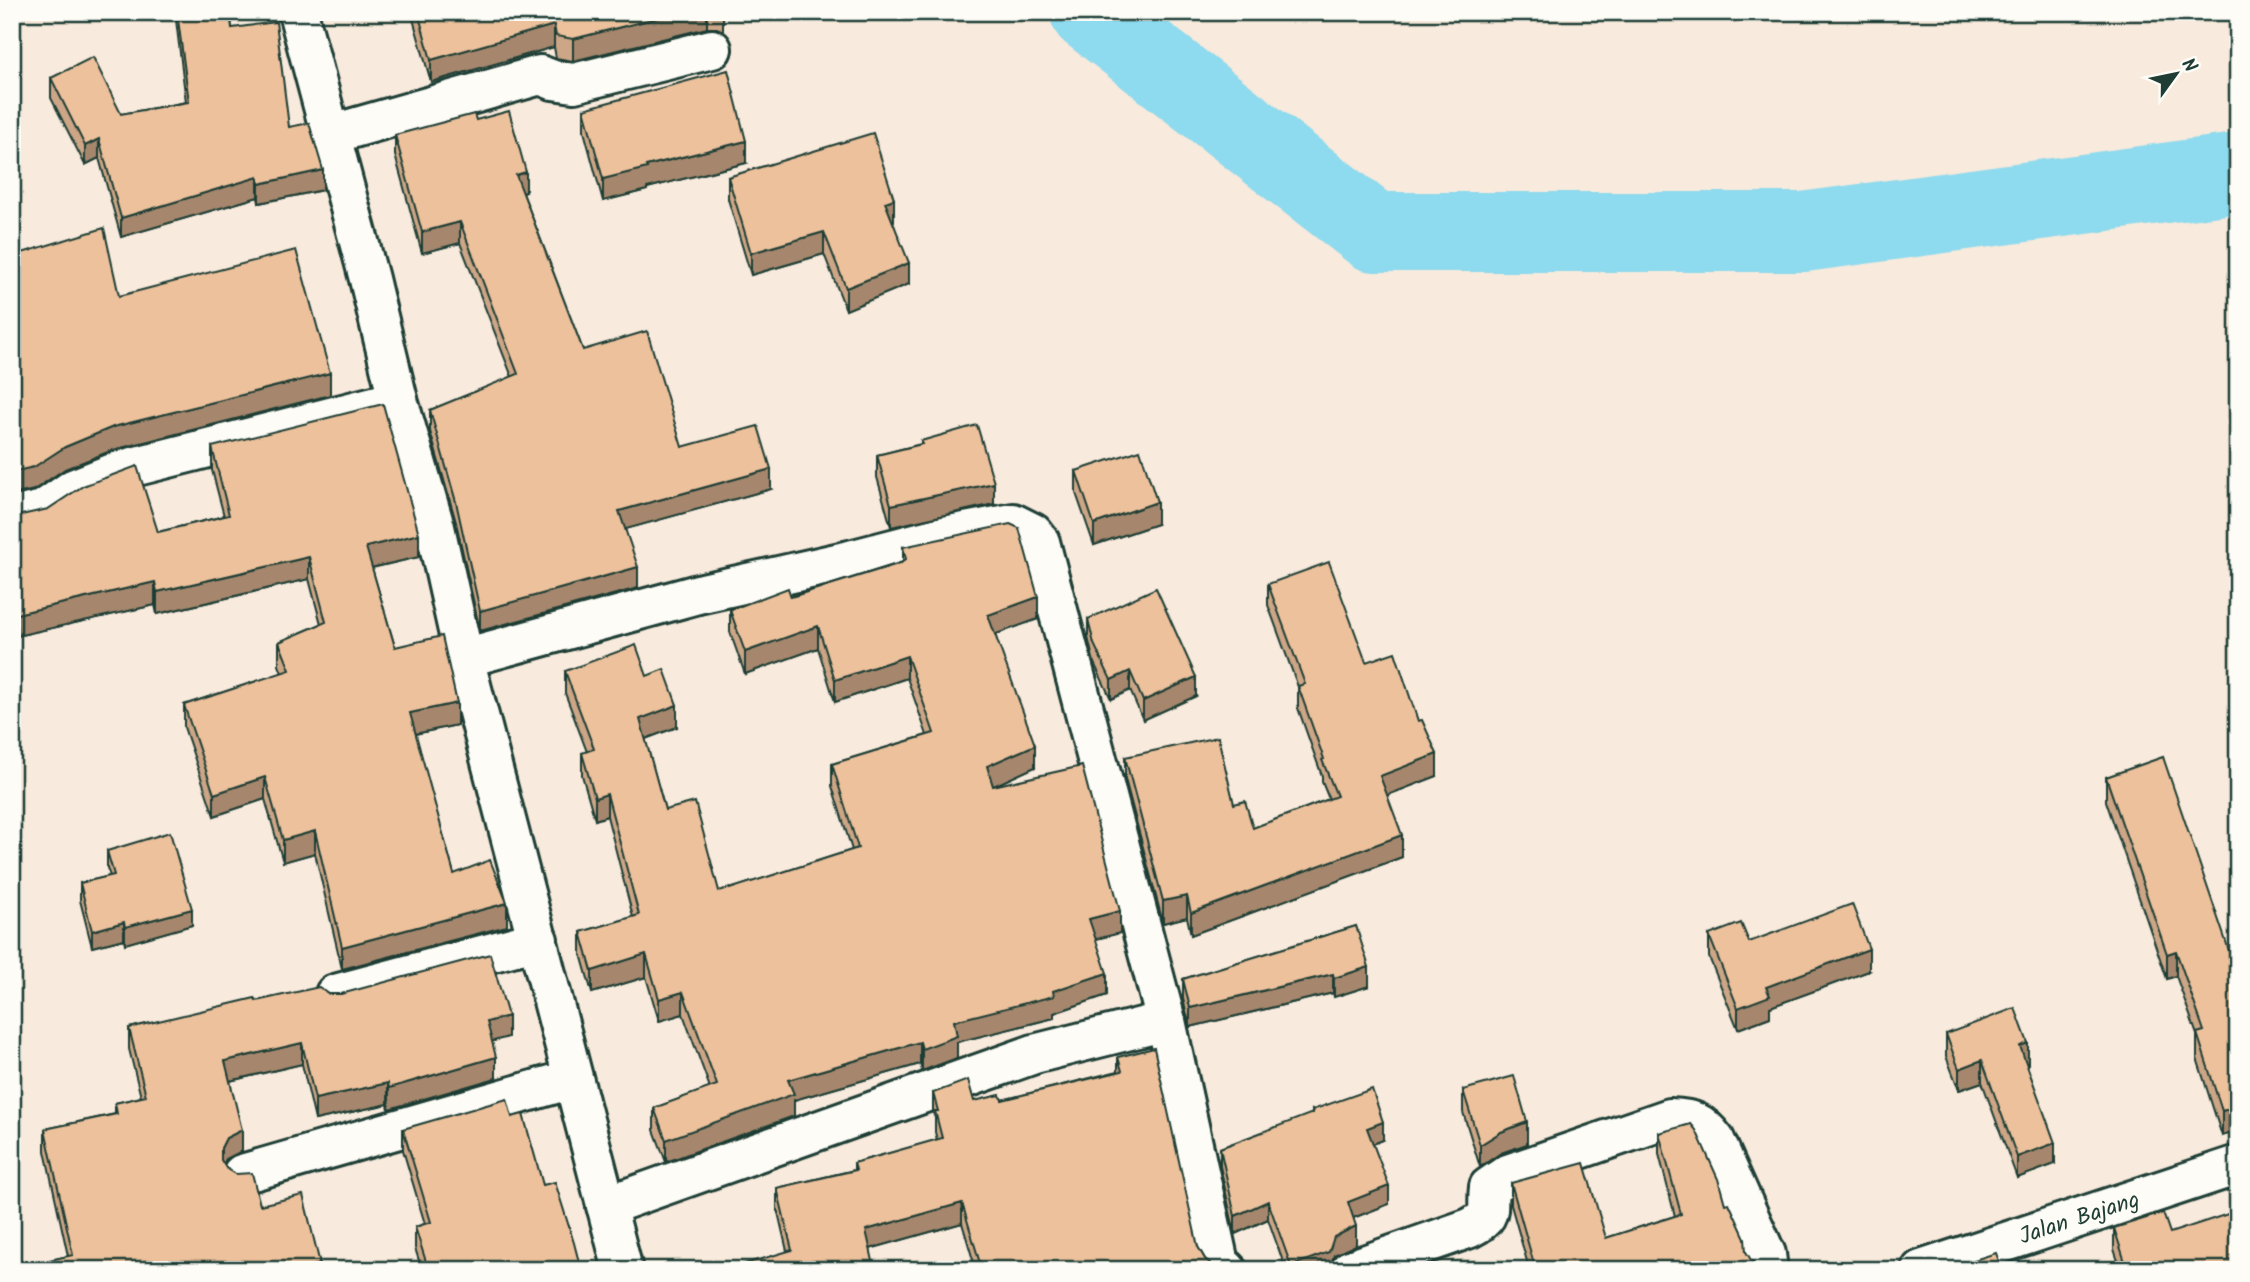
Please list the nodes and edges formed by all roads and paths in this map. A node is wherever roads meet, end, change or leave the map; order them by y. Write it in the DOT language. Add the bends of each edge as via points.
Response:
graph roads {
  1 [pos="298,12"];
  2 [pos="712,49"];
  3 [pos="329,135"];
  4 [pos="398,400"];
  5 [pos="12,517"];
  6 [pos="464,658"];
  7 [pos="538,940"];
  8 [pos="334,994"];
  9 [pos="1166,1021"];
  10 [pos="572,1079"];
  11 [pos="2238,1165"];
  12 [pos="242,1174"];
  13 [pos="606,1206"];
  14 [pos="623,1270"];
  15 [pos="1227,1270"];
  16 [pos="1350,1270"];
  17 [pos="1768,1270"];
  18 [pos="1921,1270"];
  1 -- 3 [label="street"];
  2 -- 3 [label="street" via="573,83 540,75"];
  3 -- 4 [label="street"];
  4 -- 5 [label="street" via="121,470 73,489 43,510"];
  4 -- 6 [label="street" via="435,527"];
  6 -- 7 [label="street"];
  6 -- 9 [label="street" via="698,594 939,537 1013,523 1034,533 1040,541"];
  7 -- 8 [label="street"];
  7 -- 10 [label="street"];
  9 -- 13 [label="street" via="1034,1054"];
  9 -- 15 [label="street" via="1219,1263"];
  10 -- 12 [label="street"];
  10 -- 13 [label="street"];
  11 -- 18 [label="street, Jalan Bajang"];
  13 -- 14 [label="street"];
  16 -- 17 [label="street" via="1484,1221 1489,1213 1489,1186 1508,1174 1670,1118 1704,1126 1715,1140 1766,1254"];
}
